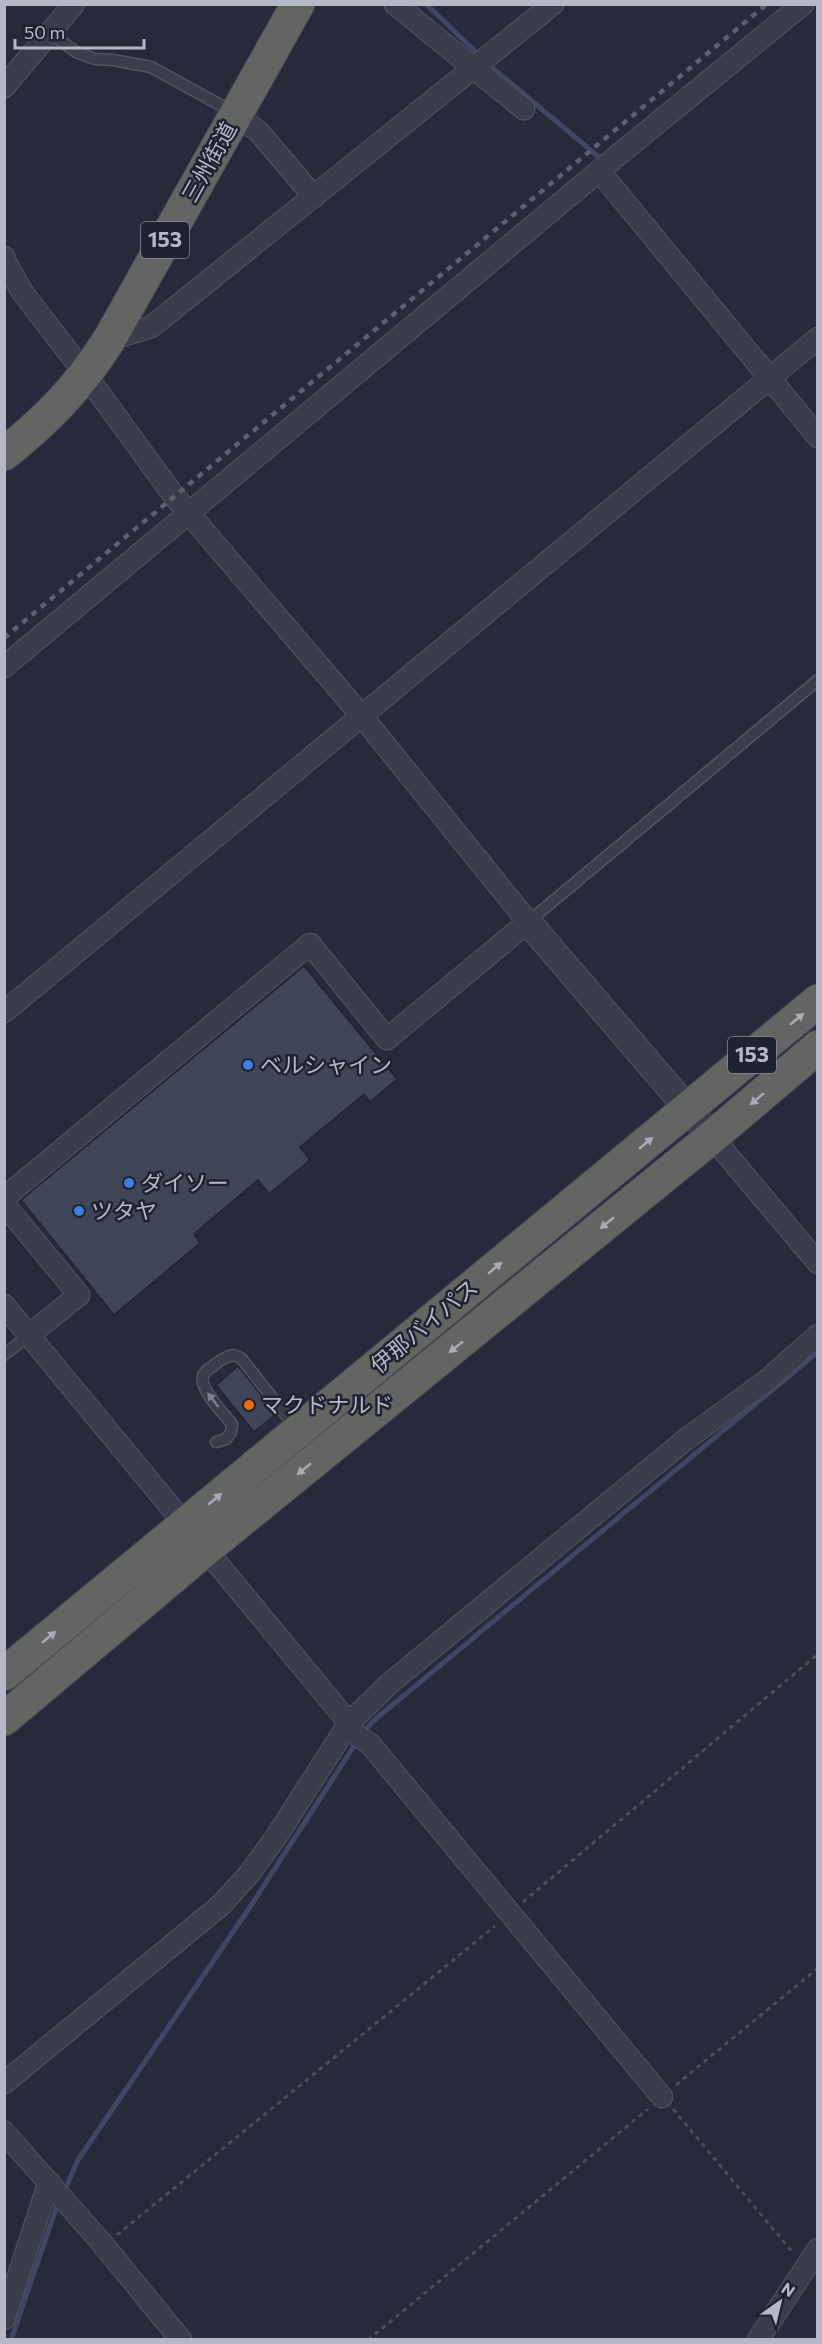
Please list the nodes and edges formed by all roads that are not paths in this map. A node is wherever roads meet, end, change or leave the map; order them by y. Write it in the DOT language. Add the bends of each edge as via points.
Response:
graph roads {
  1 [pos="74,4"];
  2 [pos="298,4"];
  3 [pos="395,4"];
  4 [pos="554,4"];
  5 [pos="803,4"];
  6 [pos="50,33"];
  7 [pos="481,64"];
  8 [pos="4,87"];
  9 [pos="524,109"];
  10 [pos="236,114"];
  11 [pos="600,172"];
  12 [pos="314,197"];
  13 [pos="4,257"];
  14 [pos="818,338"];
  15 [pos="109,340"];
  16 [pos="86,375"];
  17 [pos="769,378"];
  18 [pos="818,437"];
  19 [pos="4,454"];
  20 [pos="188,513"];
  21 [pos="4,667"];
  22 [pos="818,680"];
  23 [pos="361,715"];
  24 [pos="528,922"];
  25 [pos="818,1002"];
  26 [pos="4,1012"];
  27 [pos="818,1047"];
  28 [pos="687,1109"];
  29 [pos="712,1137"];
  30 [pos="4,1198"];
  31 [pos="4,1204"];
  32 [pos="818,1263"];
  33 [pos="4,1305"];
  34 [pos="30,1335"];
  35 [pos="818,1335"];
  36 [pos="4,1356"];
  37 [pos="298,1430"];
  38 [pos="216,1442"];
  39 [pos="186,1523"];
  40 [pos="206,1549"];
  41 [pos="4,1674"];
  42 [pos="4,1719"];
  43 [pos="358,1733"];
  44 [pos="4,2084"];
  45 [pos="662,2097"];
  46 [pos="4,2132"];
  47 [pos="51,2185"];
  48 [pos="818,2249"];
  49 [pos="4,2319"];
  50 [pos="181,2340"];
  51 [pos="758,2340"];
  1 -- 6 [label="street"];
  2 -- 10 [label="highway, 三州街道 / 153"];
  3 -- 7 [label="street"];
  4 -- 7 [label="street"];
  5 -- 11 [label="street"];
  6 -- 8 [label="street"];
  6 -- 10 [label="lane" via="76,52 95,59 150,68"];
  7 -- 9 [label="street"];
  7 -- 12 [label="street"];
  10 -- 12 [label="street" via="259,132"];
  10 -- 15 [label="highway, 三州街道 / 153"];
  11 -- 17 [label="street"];
  11 -- 20 [label="street"];
  12 -- 15 [label="street" via="151,327"];
  13 -- 16 [label="street" via="23,293"];
  14 -- 17 [label="street"];
  15 -- 16 [label="highway, 三州街道 / 153"];
  16 -- 19 [label="highway, 三州街道 / 153" via="39,426"];
  16 -- 20 [label="street"];
  17 -- 18 [label="street"];
  17 -- 23 [label="street"];
  20 -- 21 [label="street"];
  20 -- 23 [label="street"];
  22 -- 24 [label="lane"];
  23 -- 24 [label="street"];
  23 -- 26 [label="street"];
  24 -- 28 [label="street"];
  24 -- 30 [label="street" via="387,1039 310,944"];
  28 -- 25 [label="highway, 伊那バイパス / 153, one-way"];
  27 -- 29 [label="highway, 伊那バイパス / 153, one-way"];
  28 -- 29 [label="street"];
  37 -- 28 [label="highway, 伊那バイパス / 153, one-way"];
  29 -- 32 [label="street"];
  29 -- 40 [label="highway, 伊那バイパス / 153, one-way"];
  31 -- 34 [label="street" via="79,1295"];
  33 -- 34 [label="street"];
  34 -- 36 [label="lane"];
  34 -- 39 [label="street"];
  35 -- 43 [label="street" via="389,1684"];
  38 -- 37 [label="lane, one-way" via="226,1439 232,1424 206,1391 202,1376 233,1354 241,1358"];
  39 -- 37 [label="highway, 伊那バイパス / 153, one-way"];
  39 -- 40 [label="street"];
  41 -- 39 [label="highway, 伊那バイパス / 153, one-way"];
  40 -- 42 [label="highway, 伊那バイパス / 153"];
  40 -- 43 [label="street"];
  43 -- 44 [label="street" via="221,1905"];
  43 -- 45 [label="street"];
  46 -- 47 [label="street"];
  47 -- 49 [label="street"];
  47 -- 50 [label="street"];
  48 -- 51 [label="street"];
}
